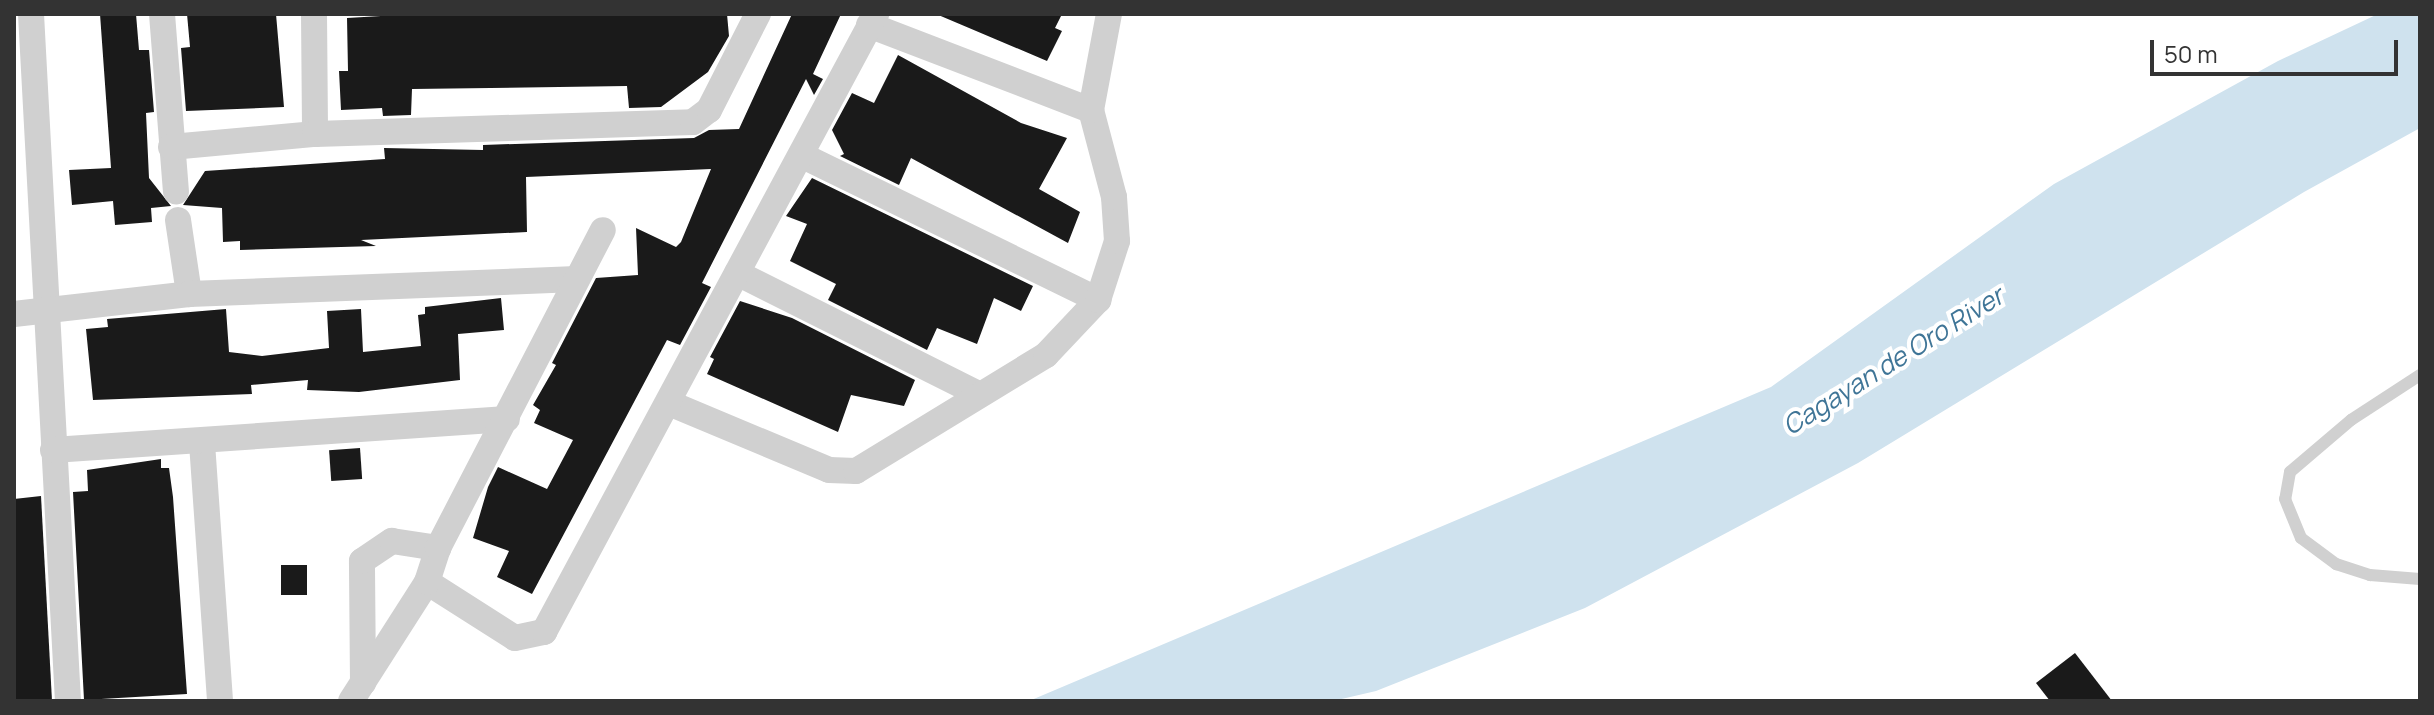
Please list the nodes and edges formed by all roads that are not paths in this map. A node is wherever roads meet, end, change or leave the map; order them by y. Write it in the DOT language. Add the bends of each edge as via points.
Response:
graph roads {
  1 [pos="31,14"];
  2 [pos="162,14"];
  3 [pos="314,14"];
  4 [pos="758,14"];
  5 [pos="1109,14"];
  6 [pos="873,20"];
  7 [pos="1091,110"];
  8 [pos="315,134"];
  9 [pos="171,147"];
  10 [pos="801,155"];
  11 [pos="176,191"];
  12 [pos="178,220"];
  13 [pos="603,230"];
  14 [pos="737,273"];
  15 [pos="577,279"];
  16 [pos="189,294"];
  17 [pos="1098,300"];
  18 [pos="48,312"];
  19 [pos="14,314"];
  20 [pos="2420,375"];
  21 [pos="977,393"];
  22 [pos="669,403"];
  23 [pos="507,419"];
  24 [pos="202,443"];
  25 [pos="53,450"];
  26 [pos="438,548"];
  27 [pos="2420,579"];
  28 [pos="427,582"];
  29 [pos="357,692"];
  30 [pos="68,701"];
  31 [pos="220,701"];
  1 -- 18 [label="street"];
  2 -- 9 [label="street"];
  3 -- 8 [label="street"];
  4 -- 8 [label="street" via="709,110 693,122"];
  5 -- 7 [label="street"];
  6 -- 7 [label="street"];
  6 -- 10 [label="street"];
  7 -- 17 [label="street" via="1118,218 1113,258"];
  8 -- 9 [label="street"];
  9 -- 11 [label="street"];
  10 -- 14 [label="street"];
  10 -- 17 [label="street"];
  12 -- 16 [label="street"];
  13 -- 15 [label="street"];
  14 -- 21 [label="street"];
  14 -- 22 [label="street"];
  15 -- 16 [label="street"];
  15 -- 23 [label="street"];
  16 -- 18 [label="street"];
  17 -- 21 [label="street" via="1046,355"];
  18 -- 19 [label="street"];
  18 -- 25 [label="street"];
  20 -- 27 [label="lane" via="2351,420 2290,472 2285,499 2301,538 2336,564 2370,575"];
  21 -- 22 [label="street" via="952,415 856,471 829,470"];
  22 -- 28 [label="street" via="562,605 537,637 515,638"];
  23 -- 24 [label="street"];
  23 -- 26 [label="street"];
  24 -- 25 [label="street"];
  24 -- 31 [label="street"];
  25 -- 30 [label="street"];
  26 -- 28 [label="street"];
  26 -- 29 [label="street" via="392,541 362,561"];
  28 -- 29 [label="street"];
}
